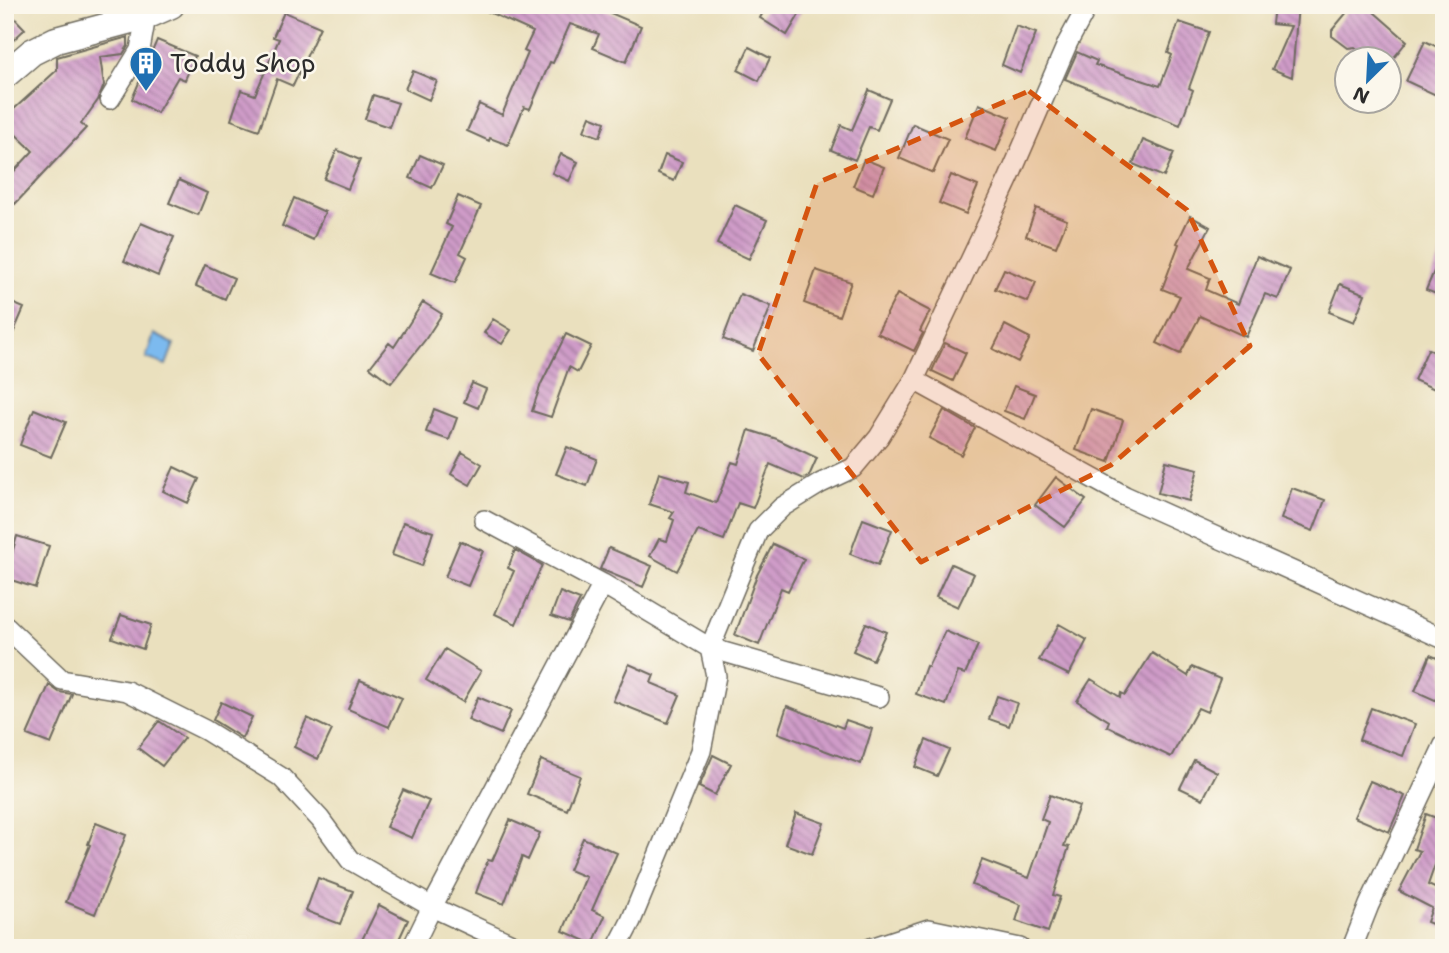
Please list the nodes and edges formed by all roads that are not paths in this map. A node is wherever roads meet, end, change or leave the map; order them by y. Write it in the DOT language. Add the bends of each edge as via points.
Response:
graph roads {
  1 [pos="171,5"];
  2 [pos="1088,5"];
  3 [pos="146,16"];
  4 [pos="5,75"];
  5 [pos="110,100"];
  6 [pos="915,380"];
  7 [pos="484,520"];
  8 [pos="603,584"];
  9 [pos="5,626"];
  10 [pos="1444,639"];
  11 [pos="710,648"];
  12 [pos="879,697"];
  13 [pos="1444,746"];
  14 [pos="1436,781"];
  15 [pos="432,907"];
  16 [pos="412,948"];
  17 [pos="520,948"];
  18 [pos="617,948"];
  19 [pos="871,948"];
  20 [pos="1020,948"];
  21 [pos="1352,948"];
  1 -- 3 [label="main road"];
  2 -- 6 [label="street"];
  3 -- 4 [label="main road" via="55,40"];
  3 -- 5 [label="street" via="140,50"];
  6 -- 10 [label="street" via="1125,496"];
  6 -- 11 [label="street" via="879,438 853,468 782,507 758,531"];
  7 -- 8 [label="street"];
  8 -- 11 [label="street"];
  8 -- 15 [label="street"];
  9 -- 15 [label="street" via="62,680 127,691 205,730 281,777 350,860"];
  11 -- 12 [label="street"];
  11 -- 18 [label="street" via="716,676 701,751"];
  13 -- 14 [label="street"];
  14 -- 21 [label="street" via="1369,905"];
  15 -- 16 [label="street"];
  15 -- 17 [label="street"];
  19 -- 20 [label="street" via="929,929"];
}
